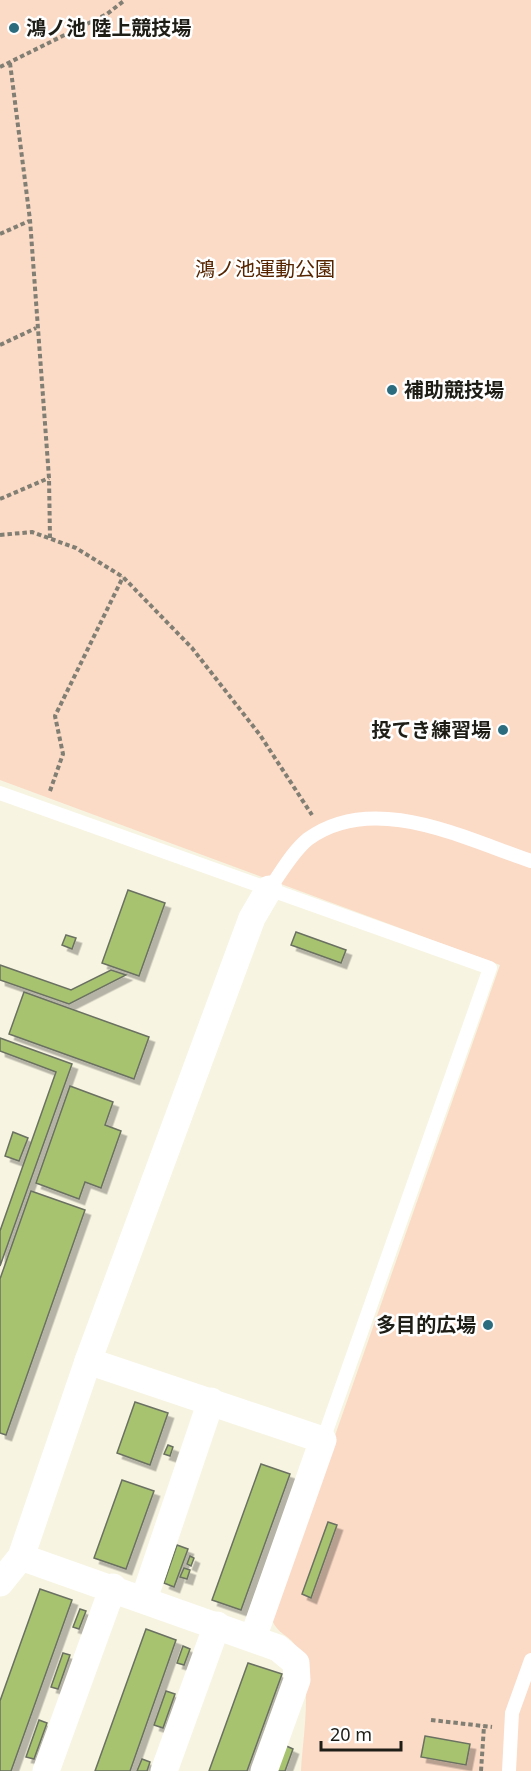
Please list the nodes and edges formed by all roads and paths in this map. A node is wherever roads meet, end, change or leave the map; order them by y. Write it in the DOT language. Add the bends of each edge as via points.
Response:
graph roads {
  1 [pos="125,0"];
  2 [pos="10,63"];
  3 [pos="0,67"];
  4 [pos="30,220"];
  5 [pos="0,234"];
  6 [pos="36,328"];
  7 [pos="0,345"];
  8 [pos="49,478"];
  9 [pos="0,499"];
  10 [pos="0,535"];
  11 [pos="50,538"];
  12 [pos="123,577"];
  13 [pos="0,793"];
  14 [pos="44,808"];
  15 [pos="322,831"];
  16 [pos="531,861"];
  17 [pos="269,889"];
  18 [pos="88,1361"];
  19 [pos="211,1401"];
  20 [pos="323,1440"];
  21 [pos="21,1557"];
  22 [pos="0,1583"];
  23 [pos="112,1587"];
  24 [pos="144,1599"];
  25 [pos="217,1625"];
  26 [pos="253,1638"];
  27 [pos="531,1660"];
  28 [pos="431,1720"];
  29 [pos="484,1726"];
  30 [pos="511,1729"];
  31 [pos="46,1771"];
  32 [pos="164,1771"];
  33 [pos="264,1771"];
  34 [pos="481,1771"];
  35 [pos="509,1771"];
  1 -- 2 [label="path" via="107,14"];
  2 -- 3 [label="path"];
  2 -- 4 [label="path"];
  4 -- 5 [label="path"];
  4 -- 6 [label="path"];
  6 -- 7 [label="path"];
  6 -- 8 [label="path"];
  8 -- 9 [label="path"];
  8 -- 11 [label="path"];
  10 -- 11 [label="path" via="32,532"];
  11 -- 12 [label="path" via="76,548"];
  12 -- 14 [label="path" via="55,716 63,754"];
  12 -- 15 [label="path" via="192,648 260,735"];
  13 -- 14 [label="lane"];
  14 -- 17 [label="lane"];
  15 -- 16 [label="lane" via="348,821 377,818 428,826"];
  15 -- 17 [label="lane" via="307,840"];
  17 -- 18 [label="street" via="252,918"];
  17 -- 20 [label="lane" via="490,968"];
  18 -- 19 [label="street"];
  18 -- 21 [label="street"];
  19 -- 20 [label="street"];
  19 -- 24 [label="street"];
  20 -- 26 [label="street"];
  21 -- 22 [label="street"];
  21 -- 23 [label="street"];
  23 -- 24 [label="street"];
  23 -- 31 [label="street"];
  24 -- 25 [label="street"];
  25 -- 26 [label="street"];
  25 -- 32 [label="street"];
  26 -- 33 [label="street" via="278,1647 296,1663 297,1680"];
  27 -- 30 [label="lane" via="512,1713"];
  28 -- 29 [label="path"];
  29 -- 30 [label="path"];
  29 -- 34 [label="path"];
  30 -- 35 [label="lane"];
}
